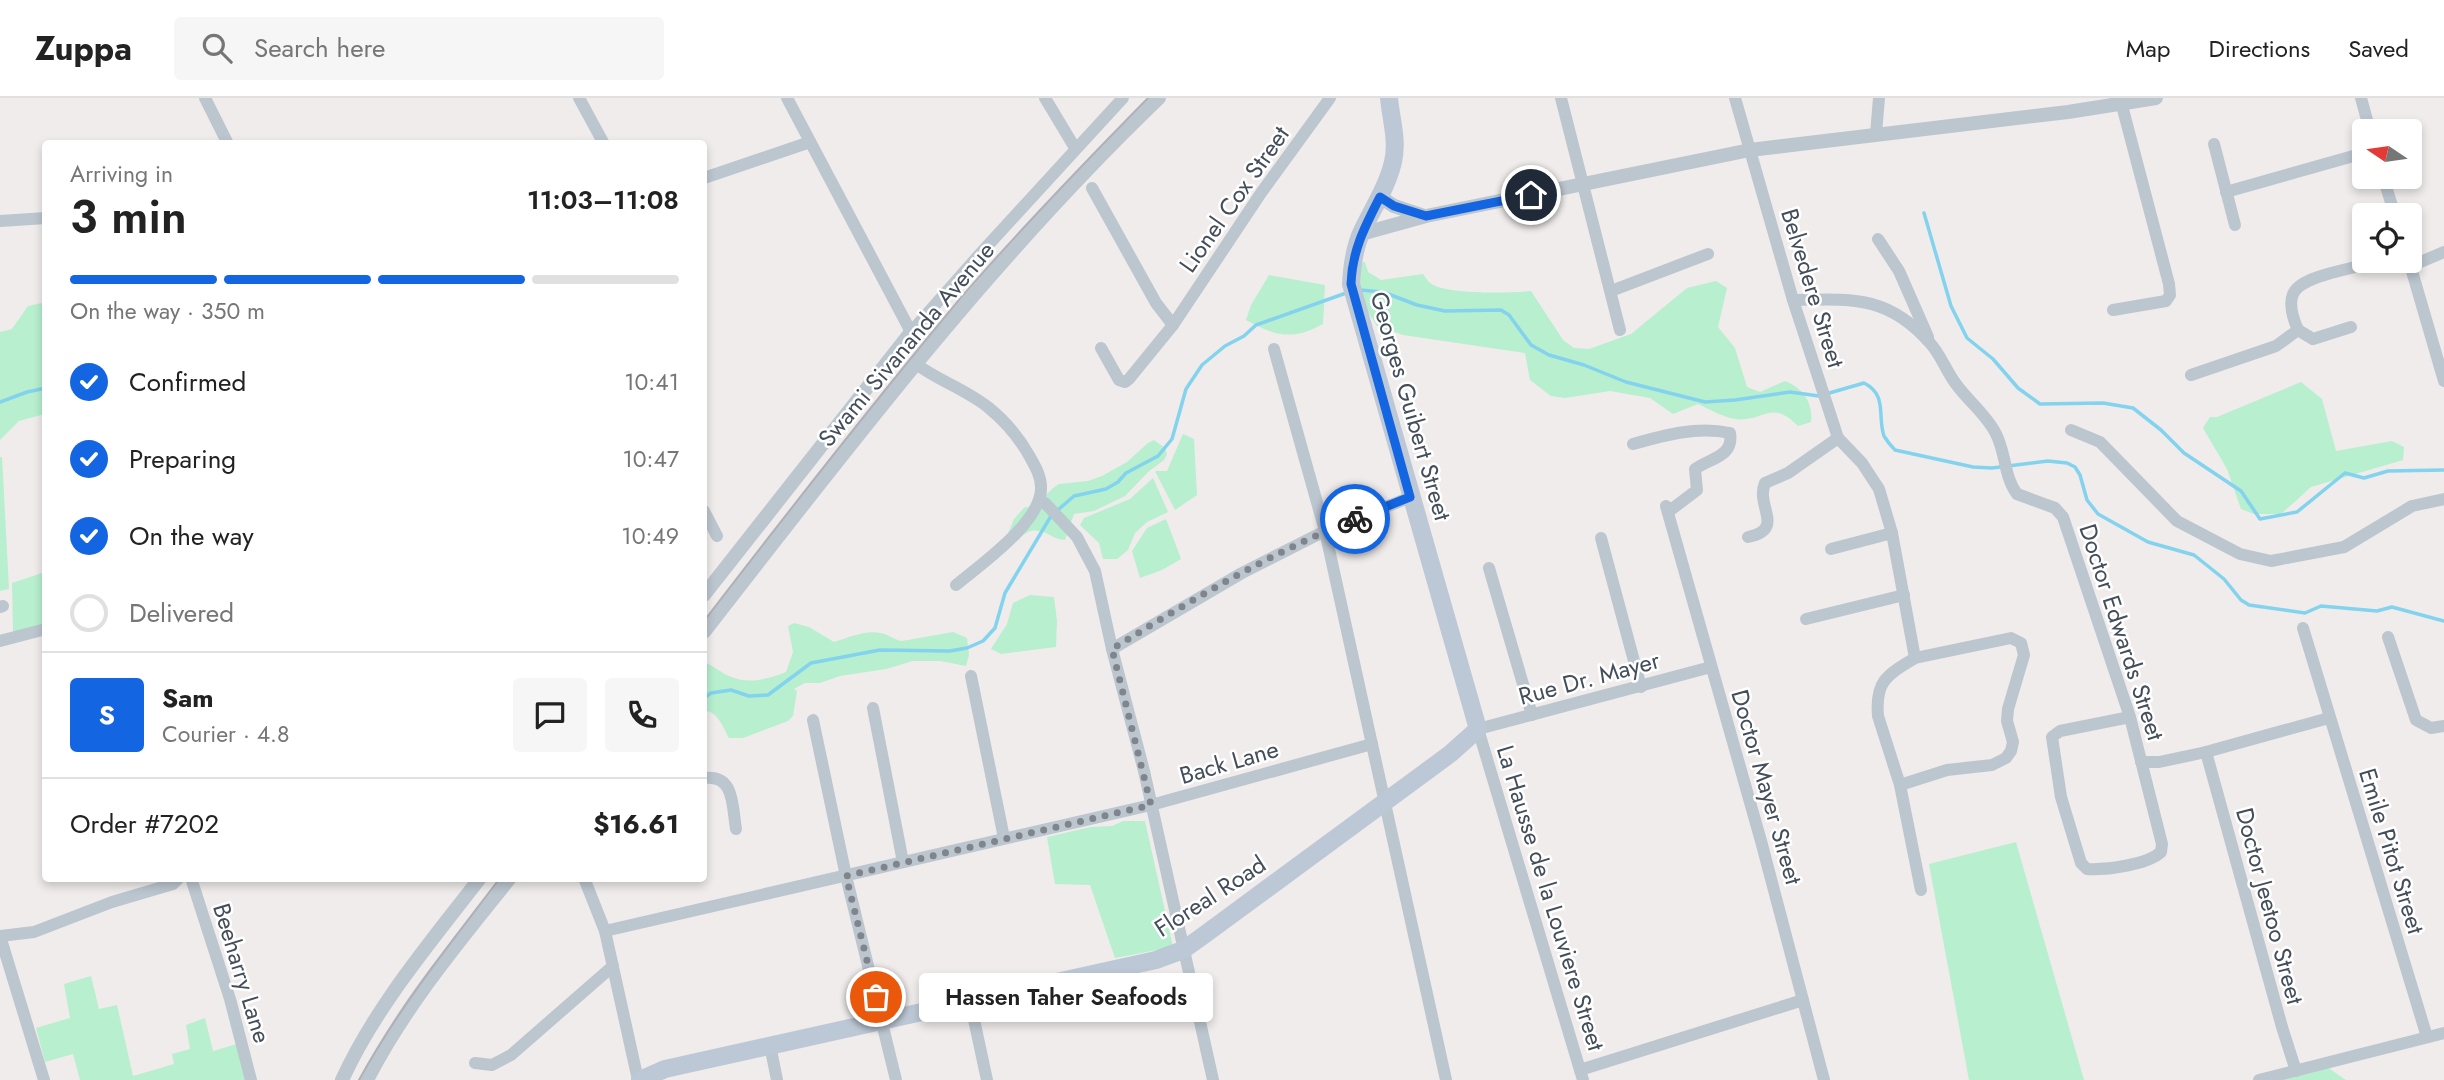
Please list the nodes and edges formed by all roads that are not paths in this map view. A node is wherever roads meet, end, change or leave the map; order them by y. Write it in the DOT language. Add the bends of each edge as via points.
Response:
graph roads {
  1 [pos="205,98"];
  2 [pos="579,98"];
  3 [pos="1045,98"];
  4 [pos="1123,98"];
  5 [pos="1158,98"];
  6 [pos="1331,98"];
  7 [pos="1389,98"];
  8 [pos="1562,98"];
  9 [pos="1735,98"];
  10 [pos="1879,98"];
  11 [pos="2156,98"];
  12 [pos="2361,98"];
  13 [pos="792,101"];
  14 [pos="2121,101"];
  15 [pos="2367,119"];
  16 [pos="1876,134"];
  17 [pos="226,140"];
  18 [pos="602,140"];
  19 [pos="810,142"];
  20 [pos="2214,144"];
  21 [pos="1075,148"];
  22 [pos="1751,150"];
  23 [pos="2352,156"];
  24 [pos="707,177"];
  25 [pos="1584,184"];
  26 [pos="1092,188"];
  27 [pos="2226,191"];
  28 [pos="1380,197"];
  29 [pos="1426,216"];
  30 [pos="42,218"];
  31 [pos="0,221"];
  32 [pos="2235,225"];
  33 [pos="1361,234"];
  34 [pos="1878,239"];
  35 [pos="2444,252"];
  36 [pos="1707,254"];
  37 [pos="2422,259"];
  38 [pos="2352,268"];
  39 [pos="2413,273"];
  40 [pos="1611,291"];
  41 [pos="1793,300"];
  42 [pos="2113,310"];
  43 [pos="1173,325"];
  44 [pos="2351,327"];
  45 [pos="1620,330"];
  46 [pos="2298,330"];
  47 [pos="911,332"];
  48 [pos="1931,344"];
  49 [pos="1101,348"];
  50 [pos="1274,349"];
  51 [pos="916,364"];
  52 [pos="2192,375"];
  53 [pos="2444,381"];
  54 [pos="2071,430"];
  55 [pos="1838,438"];
  56 [pos="1633,443"];
  57 [pos="1410,497"];
  58 [pos="2444,499"];
  59 [pos="1042,502"];
  60 [pos="707,517"];
  61 [pos="1325,531"];
  62 [pos="1892,533"];
  63 [pos="716,536"];
  64 [pos="1748,537"];
  65 [pos="1601,538"];
  66 [pos="1831,549"];
  67 [pos="1489,568"];
  68 [pos="956,585"];
  69 [pos="707,591"];
  70 [pos="1904,595"];
  71 [pos="1807,619"];
  72 [pos="707,628"];
  73 [pos="2303,628"];
  74 [pos="42,630"];
  75 [pos="2388,637"];
  76 [pos="0,641"];
  77 [pos="1112,649"];
  78 [pos="1914,659"];
  79 [pos="1711,667"];
  80 [pos="971,676"];
  81 [pos="1641,687"];
  82 [pos="873,708"];
  83 [pos="1532,715"];
  84 [pos="2130,717"];
  85 [pos="2329,718"];
  86 [pos="813,720"];
  87 [pos="2444,726"];
  88 [pos="1478,729"];
  89 [pos="1372,744"];
  90 [pos="2206,752"];
  91 [pos="2141,762"];
  92 [pos="707,778"];
  93 [pos="1900,785"];
  94 [pos="1385,802"];
  95 [pos="1151,805"];
  96 [pos="736,829"];
  97 [pos="1004,838"];
  98 [pos="903,862"];
  99 [pos="846,876"];
  100 [pos="175,882"];
  101 [pos="192,882"];
  102 [pos="477,882"];
  103 [pos="507,882"];
  104 [pos="586,882"];
  105 [pos="1921,890"];
  106 [pos="605,931"];
  107 [pos="0,936"];
  108 [pos="1183,950"];
  109 [pos="613,966"];
  110 [pos="1803,1000"];
  111 [pos="970,1001"];
  112 [pos="882,1021"];
  113 [pos="2444,1033"];
  114 [pos="2427,1037"];
  115 [pos="770,1045"];
  116 [pos="475,1063"];
  117 [pos="2314,1066"];
  118 [pos="2296,1071"];
  119 [pos="1581,1075"];
  120 [pos="44,1080"];
  121 [pos="251,1080"];
  122 [pos="342,1080"];
  123 [pos="367,1080"];
  124 [pos="639,1080"];
  125 [pos="777,1080"];
  126 [pos="896,1080"];
  127 [pos="987,1080"];
  128 [pos="1213,1080"];
  129 [pos="1446,1080"];
  130 [pos="1824,1080"];
  131 [pos="2259,1080"];
  132 [pos="2318,1080"];
  1 -- 17 [label="street"];
  2 -- 18 [label="street"];
  3 -- 21 [label="street"];
  4 -- 21 [label="street"];
  5 -- 51 [label="street, Swami Sivananda Avenue" via="1038,223"];
  6 -- 43 [label="street, Lionel Cox Street" via="1261,192"];
  7 -- 28 [label="main road, Georges Guibert Street" via="1396,137 1393,162"];
  8 -- 25 [label="street"];
  9 -- 22 [label="street, Belvedere Street"];
  10 -- 16 [label="street"];
  11 -- 14 [label="street"];
  12 -- 15 [label="street"];
  13 -- 19 [label="street"];
  14 -- 16 [label="street"];
  14 -- 42 [label="street" via="2170,295 2166,301"];
  16 -- 22 [label="street"];
  19 -- 24 [label="street"];
  19 -- 47 [label="street"];
  20 -- 27 [label="street"];
  21 -- 47 [label="street"];
  22 -- 25 [label="street"];
  22 -- 41 [label="street, Belvedere Street"];
  23 -- 27 [label="street"];
  25 -- 29 [label="street"];
  25 -- 40 [label="street"];
  26 -- 43 [label="street, Lionel Cox Street"];
  27 -- 32 [label="street"];
  28 -- 29 [label="street"];
  28 -- 33 [label="main road, Georges Guibert Street"];
  29 -- 33 [label="street"];
  30 -- 31 [label="street"];
  33 -- 57 [label="main road, Georges Guibert Street" via="1352,269 1353,292"];
  34 -- 48 [label="street" via="1899,271"];
  35 -- 37 [label="street"];
  36 -- 40 [label="street"];
  38 -- 46 [label="street" via="2305,280 2294,291 2290,305"];
  39 -- 53 [label="street"];
  40 -- 45 [label="street"];
  41 -- 48 [label="street, Doctor Edwards Street" via="1853,301 1890,309"];
  41 -- 55 [label="street, Belvedere Street"];
  43 -- 49 [label="street, Lionel Cox Street" via="1125,382 1119,380"];
  44 -- 46 [label="street" via="2313,339"];
  46 -- 52 [label="street" via="2276,346"];
  47 -- 69 [label="street"];
  48 -- 84 [label="street, Doctor Edwards Street" via="1953,380 1994,429 2012,488 2055,508 2063,517"];
  50 -- 61 [label="street"];
  51 -- 59 [label="street" via="988,407 1004,422 1039,474"];
  51 -- 72 [label="street, Swami Sivananda Avenue"];
  54 -- 58 [label="street" via="2100,442 2177,521 2259,560 2344,547 2412,506"];
  55 -- 62 [label="street" via="1879,489"];
  55 -- 64 [label="street" via="1788,473 1765,483 1762,491 1768,522 1765,530"];
  56 -- 79 [label="street, Doctor Mayer Street" via="1699,430 1730,433 1726,452 1695,469 1697,490 1667,509"];
  57 -- 61 [label="street"];
  57 -- 88 [label="main road, Georges Guibert Street"];
  59 -- 68 [label="street" via="1001,548"];
  59 -- 77 [label="street" via="1077,537 1095,570"];
  60 -- 63 [label="street"];
  61 -- 77 [label="street" via="1241,573"];
  61 -- 89 [label="street"];
  62 -- 66 [label="street"];
  62 -- 70 [label="street"];
  65 -- 81 [label="street"];
  67 -- 83 [label="street"];
  70 -- 71 [label="street"];
  70 -- 78 [label="street"];
  73 -- 85 [label="street, Emile Pitot Street"];
  74 -- 76 [label="street"];
  75 -- 87 [label="street" via="2416,720 2431,728"];
  77 -- 95 [label="street"];
  78 -- 93 [label="street" via="1889,674 1878,694 1878,716"];
  78 -- 93 [label="street" via="2011,638 2024,649 2008,709 2013,742 2006,758"];
  79 -- 81 [label="street, Rue Dr. Mayer"];
  79 -- 110 [label="street, Doctor Mayer Street"];
  80 -- 97 [label="street"];
  81 -- 83 [label="street, Rue Dr. Mayer"];
  82 -- 98 [label="street"];
  83 -- 88 [label="street, Rue Dr. Mayer"];
  84 -- 91 [label="street, Doctor Edwards Street"];
  84 -- 91 [label="street, Doctor Edwards Street" via="2060,731 2052,737 2061,797 2081,863 2087,869 2148,860 2161,852"];
  85 -- 90 [label="street"];
  85 -- 114 [label="street, Emile Pitot Street"];
  86 -- 99 [label="street"];
  88 -- 94 [label="main road, Floreal Road"];
  88 -- 119 [label="street, La Hausse de la Louviere Street"];
  89 -- 94 [label="street"];
  89 -- 95 [label="street, Back Lane"];
  90 -- 91 [label="street"];
  90 -- 118 [label="street, Doctor Jeetoo Street"];
  92 -- 96 [label="street" via="723,780 729,789"];
  93 -- 105 [label="street"];
  94 -- 108 [label="main road, Floreal Road"];
  94 -- 129 [label="street"];
  95 -- 97 [label="street, Back Lane"];
  95 -- 108 [label="street"];
  97 -- 98 [label="street, Back Lane"];
  98 -- 99 [label="street, Back Lane"];
  99 -- 106 [label="street, Back Lane"];
  99 -- 112 [label="street"];
  100 -- 107 [label="street" via="34,932"];
  101 -- 121 [label="street, Beeharry Lane"];
  102 -- 122 [label="street" via="382,1008"];
  103 -- 123 [label="street" via="417,996"];
  104 -- 106 [label="street"];
  106 -- 109 [label="street"];
  107 -- 120 [label="street"];
  108 -- 111 [label="main road, Floreal Road"];
  108 -- 128 [label="street"];
  109 -- 116 [label="street" via="511,1055 492,1065"];
  109 -- 124 [label="street"];
  110 -- 119 [label="street"];
  110 -- 130 [label="street, Doctor Mayer Street"];
  111 -- 112 [label="main road, Floreal Road"];
  111 -- 127 [label="street"];
  112 -- 115 [label="main road, Floreal Road"];
  112 -- 126 [label="street"];
  113 -- 114 [label="street"];
  114 -- 117 [label="street"];
  115 -- 124 [label="main road, Floreal Road" via="665,1069"];
  115 -- 125 [label="street"];
  117 -- 118 [label="street"];
  117 -- 132 [label="street"];
  118 -- 131 [label="street"];
}
